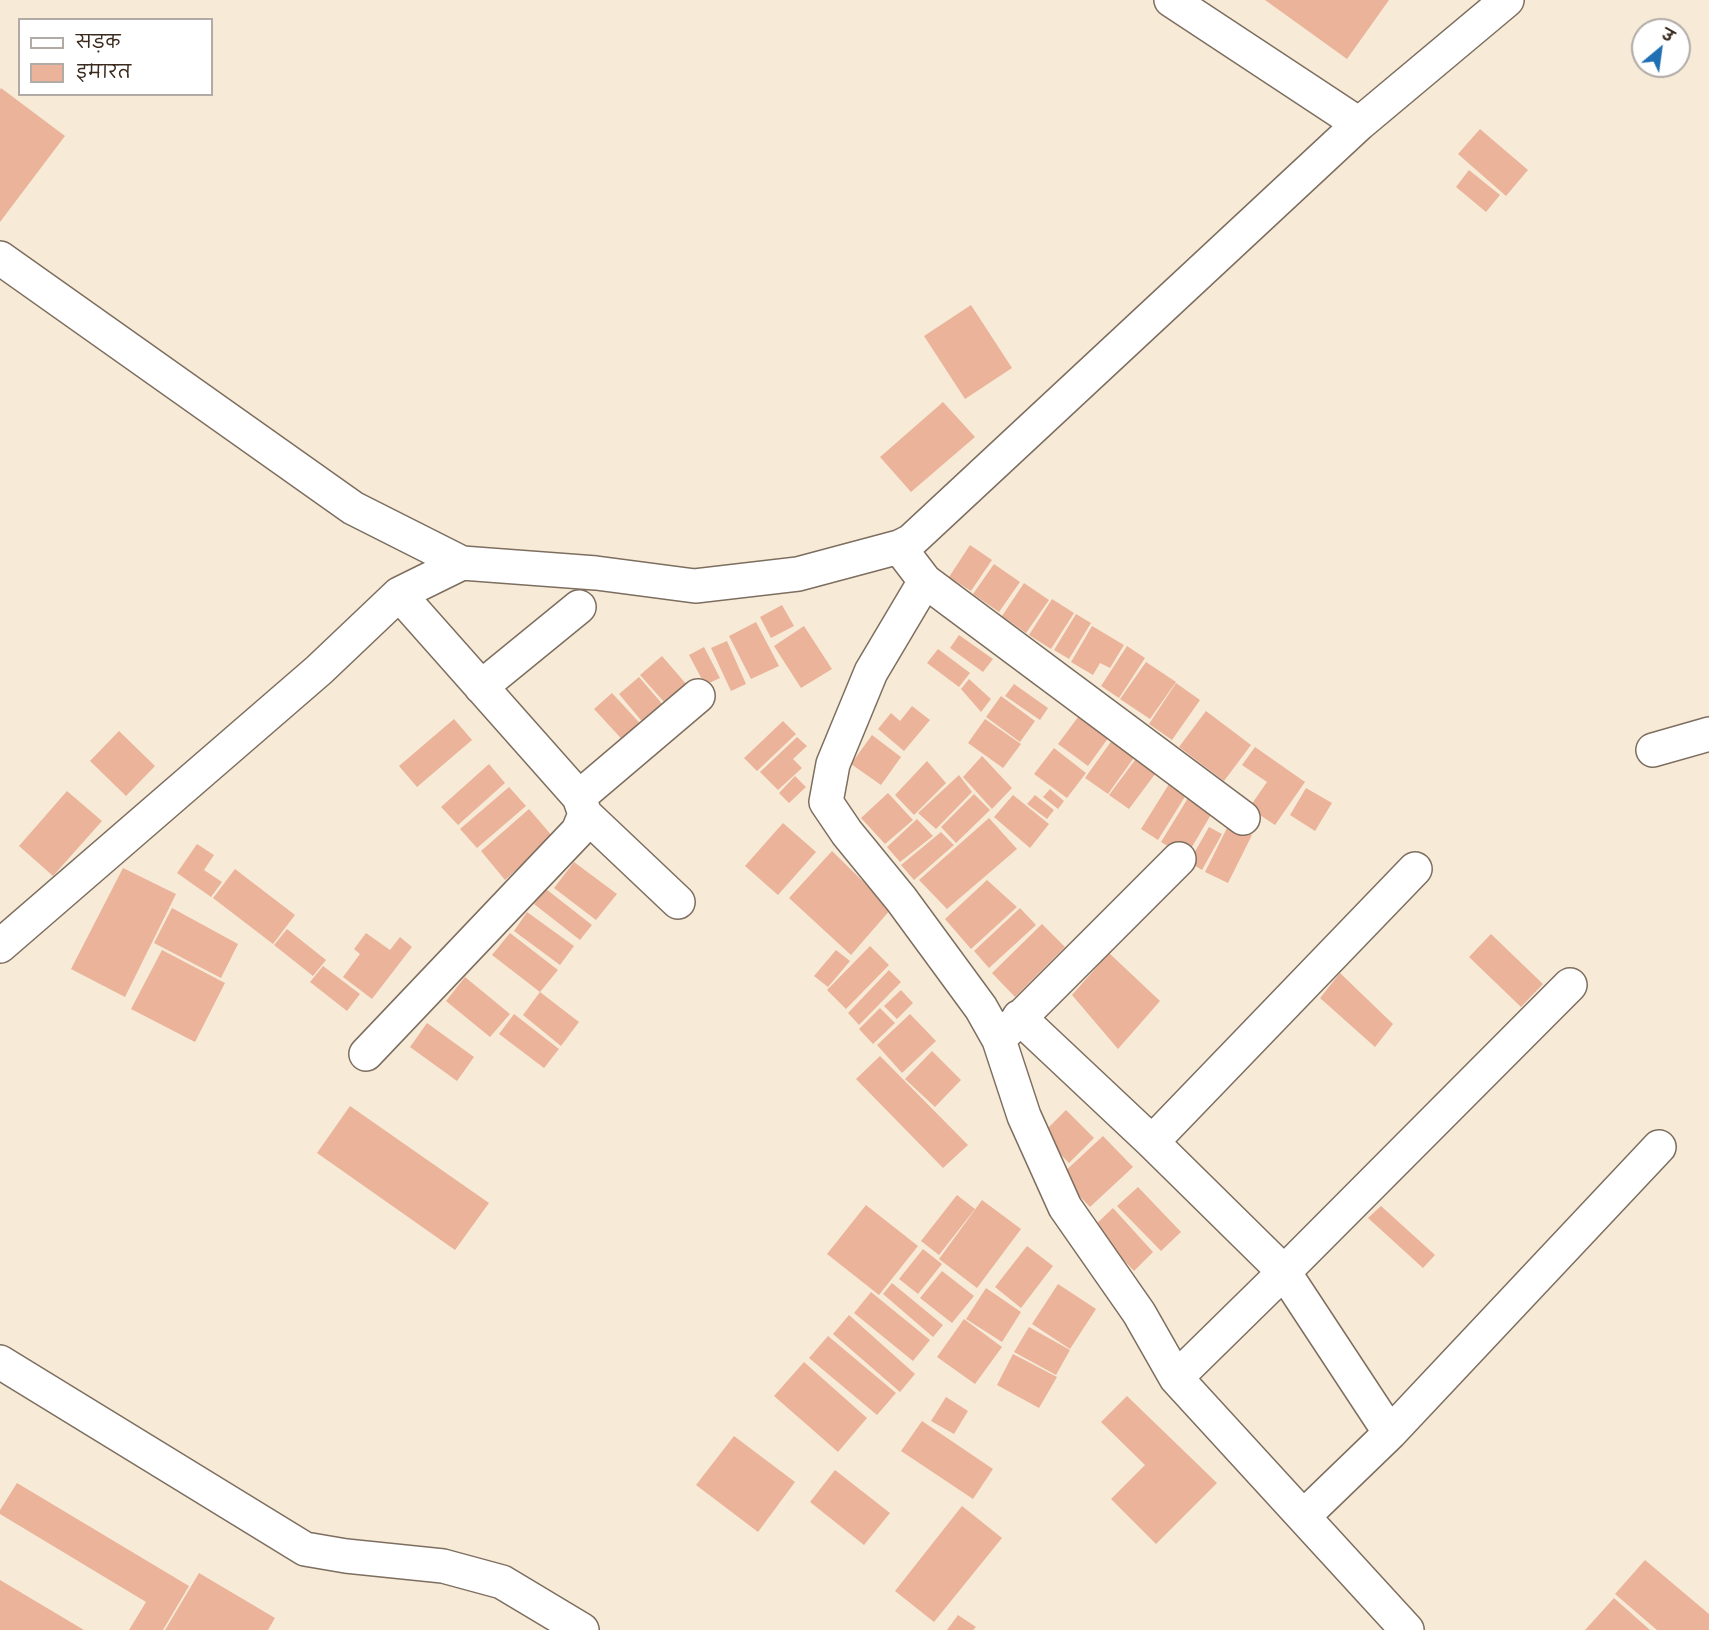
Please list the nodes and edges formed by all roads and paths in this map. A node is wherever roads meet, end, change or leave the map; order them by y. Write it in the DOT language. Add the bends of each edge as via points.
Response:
graph roads {
  1 [pos="1171,0"];
  2 [pos="1507,0"];
  3 [pos="1359,124"];
  4 [pos="0,258"];
  5 [pos="899,547"];
  6 [pos="462,562"];
  7 [pos="925,581"];
  8 [pos="399,594"];
  9 [pos="579,607"];
  10 [pos="482,687"];
  11 [pos="698,696"];
  12 [pos="1709,734"];
  13 [pos="1653,750"];
  14 [pos="582,806"];
  15 [pos="1243,818"];
  16 [pos="1179,859"];
  17 [pos="1415,869"];
  18 [pos="678,902"];
  19 [pos="0,946"];
  20 [pos="1570,985"];
  21 [pos="1009,1028"];
  22 [pos="366,1054"];
  23 [pos="1152,1142"];
  24 [pos="1659,1147"];
  25 [pos="1284,1272"];
  26 [pos="0,1362"];
  27 [pos="1176,1378"];
  28 [pos="1390,1433"];
  29 [pos="1304,1516"];
  30 [pos="582,1630"];
  31 [pos="1407,1630"];
  1 -- 3 [label="street"];
  2 -- 3 [label="street"];
  3 -- 5 [label="street" via="911,542"];
  4 -- 6 [label="street" via="353,508"];
  5 -- 6 [label="street" via="798,574 695,586"];
  5 -- 7 [label="street"];
  6 -- 8 [label="street"];
  7 -- 15 [label="street"];
  7 -- 21 [label="street" via="871,672 833,764 826,802 981,1008"];
  8 -- 10 [label="street"];
  8 -- 19 [label="street" via="319,670"];
  9 -- 10 [label="street"];
  10 -- 14 [label="street"];
  11 -- 14 [label="street"];
  12 -- 13 [label="street"];
  14 -- 18 [label="street"];
  14 -- 22 [label="street" via="578,831"];
  16 -- 21 [label="street"];
  17 -- 23 [label="street"];
  20 -- 25 [label="street"];
  21 -- 23 [label="street"];
  21 -- 27 [label="street" via="1024,1116 1065,1207 1139,1313"];
  23 -- 25 [label="street"];
  24 -- 28 [label="street"];
  25 -- 27 [label="street"];
  25 -- 28 [label="street"];
  26 -- 30 [label="street" via="305,1549 443,1566 502,1582"];
  27 -- 29 [label="street"];
  28 -- 29 [label="street"];
  29 -- 31 [label="street"];
}
